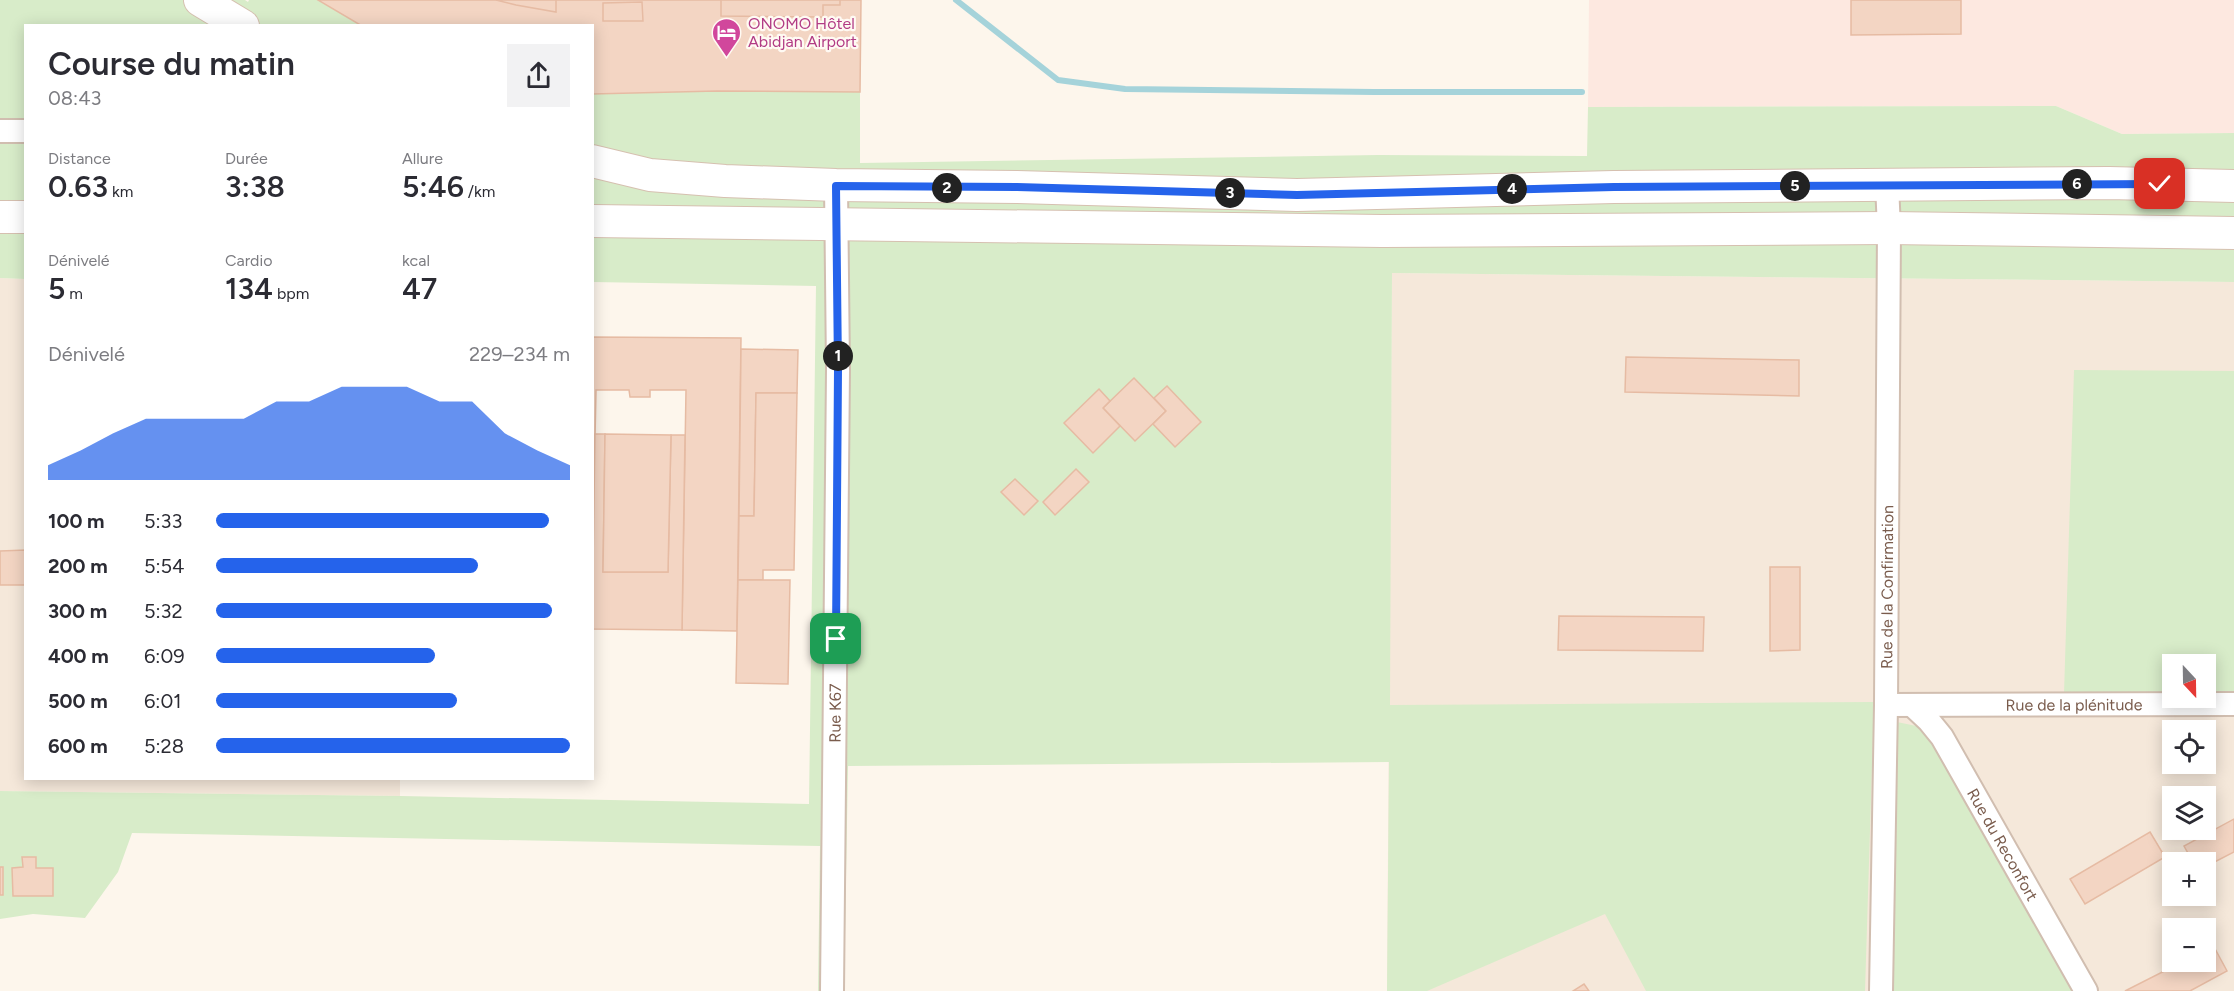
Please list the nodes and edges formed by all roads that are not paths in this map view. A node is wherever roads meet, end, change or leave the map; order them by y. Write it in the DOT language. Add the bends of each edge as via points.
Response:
graph roads {
  1 [pos="200,0"];
  2 [pos="240,24"];
  3 [pos="0,131"];
  4 [pos="24,131"];
  5 [pos="594,161"];
  6 [pos="650,175"];
  7 [pos="594,176"];
  8 [pos="724,180"];
  9 [pos="2160,184"];
  10 [pos="1887,185"];
  11 [pos="836,186"];
  12 [pos="2234,186"];
  13 [pos="0,217"];
  14 [pos="24,217"];
  15 [pos="594,221"];
  16 [pos="721,221"];
  17 [pos="836,223"];
  18 [pos="1889,228"];
  19 [pos="2156,230"];
  20 [pos="2234,233"];
  21 [pos="2234,704"];
  22 [pos="1886,705"];
  23 [pos="1912,706"];
  24 [pos="832,991"];
  25 [pos="1881,991"];
  26 [pos="2086,991"];
  1 -- 2 [label="main road"];
  3 -- 4 [label="street"];
  5 -- 6 [label="main road"];
  6 -- 7 [label="street"];
  6 -- 8 [label="main road"];
  8 -- 11 [label="main road"];
  8 -- 16 [label="main road"];
  9 -- 10 [label="main road"];
  9 -- 12 [label="main road"];
  9 -- 19 [label="main road"];
  10 -- 11 [label="main road" via="1297,195"];
  10 -- 18 [label="street, Rue de la Confirmation"];
  11 -- 17 [label="street, Rue K67"];
  13 -- 14 [label="main road"];
  15 -- 16 [label="main road"];
  16 -- 17 [label="main road"];
  17 -- 18 [label="main road" via="1370,231"];
  17 -- 24 [label="street, Rue K67"];
  18 -- 19 [label="main road"];
  18 -- 22 [label="street, Rue de la Confirmation"];
  19 -- 20 [label="main road"];
  21 -- 23 [label="street, Rue de la plénitude"];
  22 -- 23 [label="street, Rue de la plénitude"];
  22 -- 25 [label="street, Rue de la Confirmation"];
  23 -- 26 [label="street, Rue du Reconfort" via="1942,737"];
}
